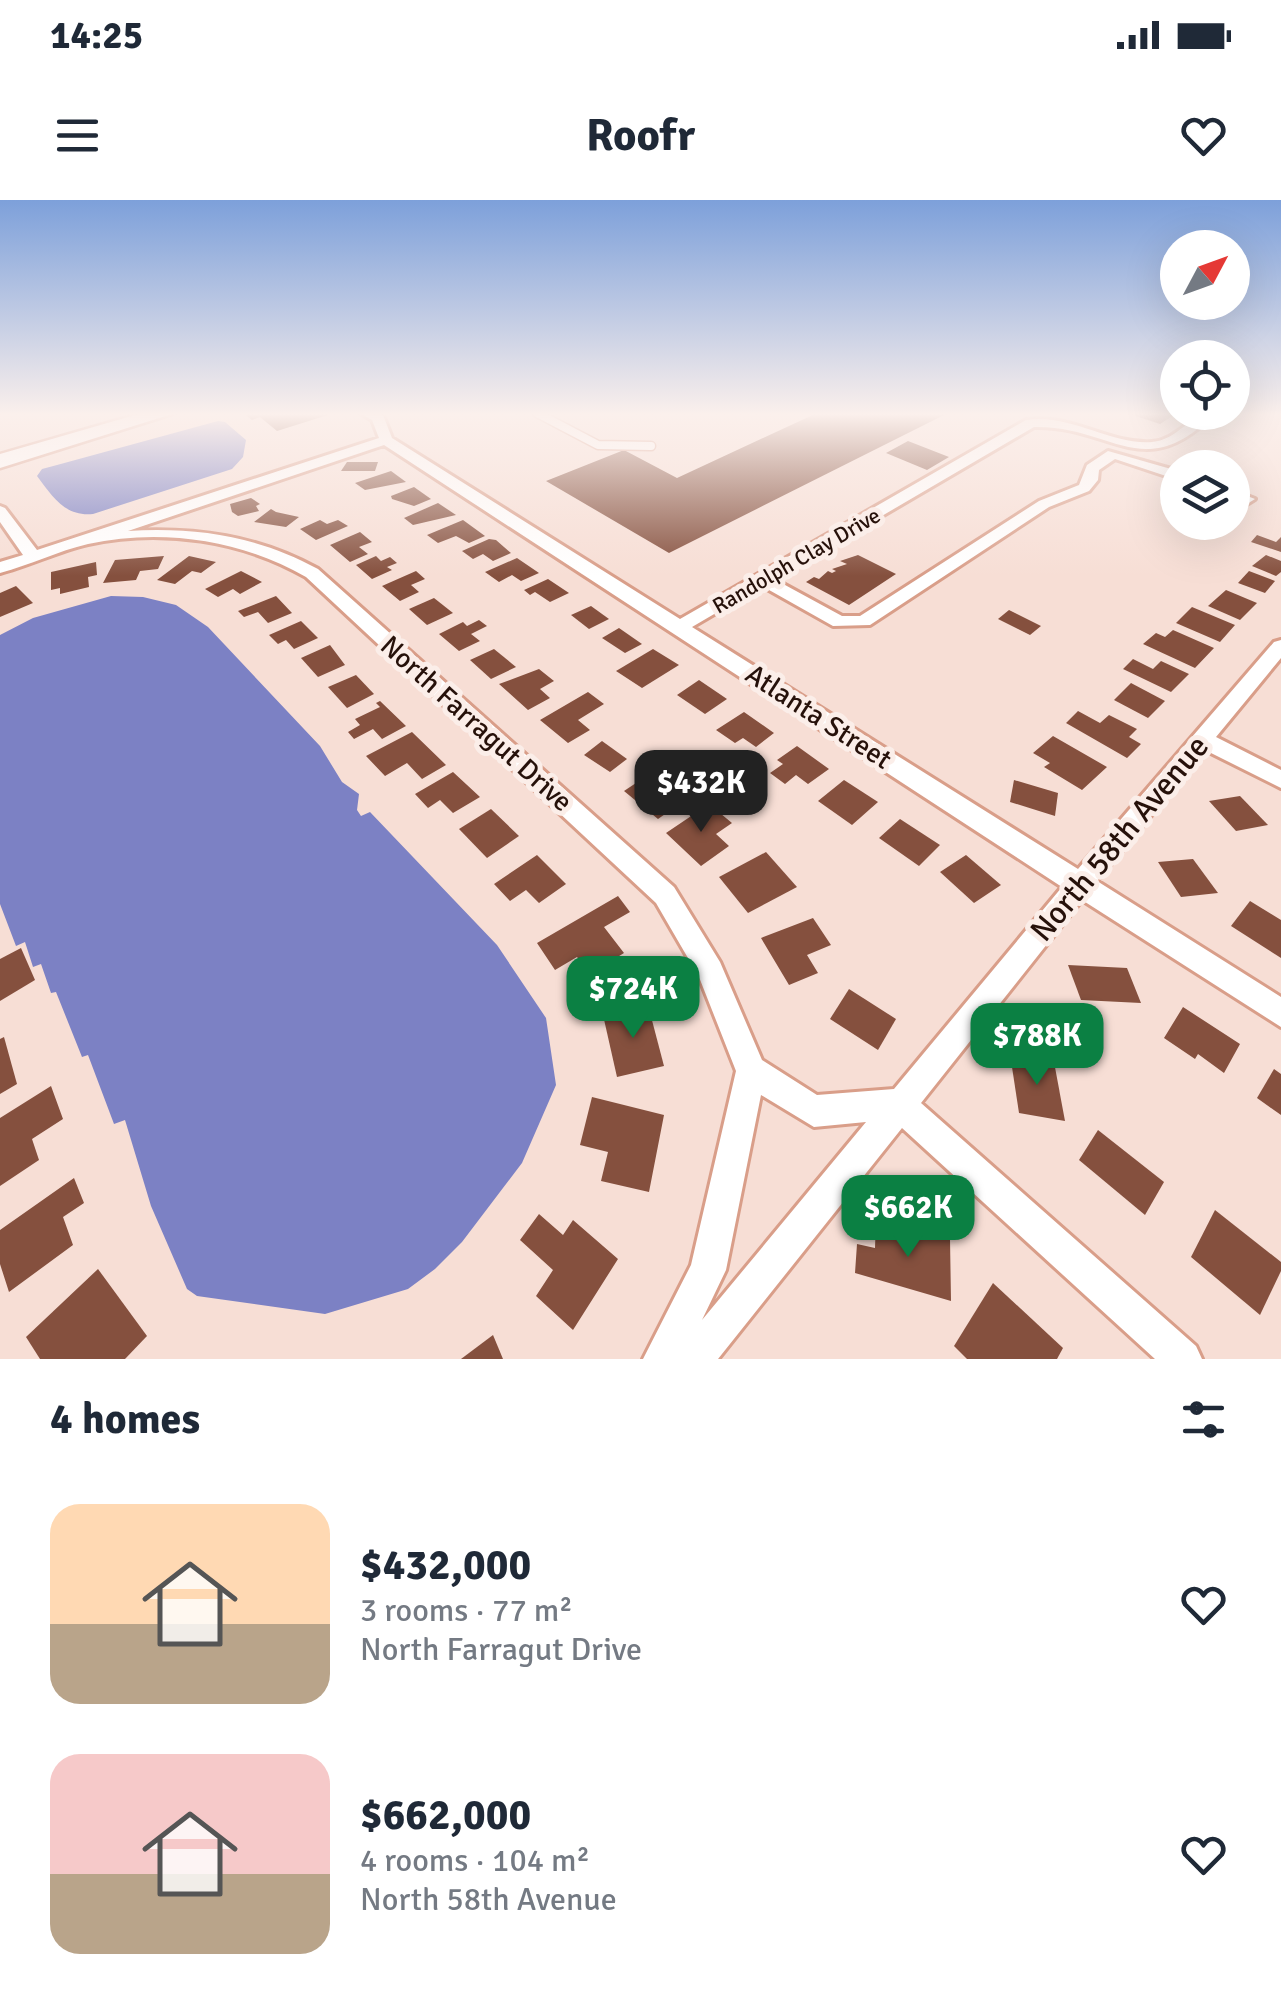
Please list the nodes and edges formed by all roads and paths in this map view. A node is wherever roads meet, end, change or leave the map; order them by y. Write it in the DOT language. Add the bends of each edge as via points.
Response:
graph roads {
  1 [pos="305,467"];
  2 [pos="428,467"];
  3 [pos="955,467"];
  4 [pos="1093,467"];
  5 [pos="0,511"];
  6 [pos="89,539"];
  7 [pos="33,557"];
  8 [pos="2,563"];
  9 [pos="762,580"];
  10 [pos="679,627"];
  11 [pos="1281,646"];
  12 [pos="1201,740"];
  13 [pos="1281,780"];
  14 [pos="1080,884"];
  15 [pos="1281,1014"];
  16 [pos="751,1071"];
  17 [pos="899,1104"];
  18 [pos="662,1359"];
  19 [pos="694,1359"];
  20 [pos="1183,1359"];
  1 -- 6 [label="street"];
  2 -- 10 [label="street, Atlanta Street"];
  3 -- 9 [label="street, Randolph Clay Drive"];
  4 -- 9 [label="street" via="1084,488 1044,504 864,622 839,622"];
  5 -- 7 [label="street"];
  6 -- 7 [label="street"];
  6 -- 16 [label="street, North Farragut Drive" via="145,532 234,539 281,553 312,573 665,895 710,971"];
  7 -- 8 [label="street"];
  9 -- 10 [label="street, Randolph Clay Drive"];
  10 -- 14 [label="street, Atlanta Street"];
  11 -- 12 [label="street, North 58th Avenue"];
  12 -- 13 [label="street"];
  12 -- 14 [label="street, North 58th Avenue"];
  14 -- 15 [label="street, Atlanta Street"];
  14 -- 17 [label="street, North 58th Avenue"];
  16 -- 17 [label="street" via="814,1112"];
  16 -- 18 [label="street" via="708,1270"];
  17 -- 19 [label="street, North 58th Avenue"];
  17 -- 20 [label="street"];
}
